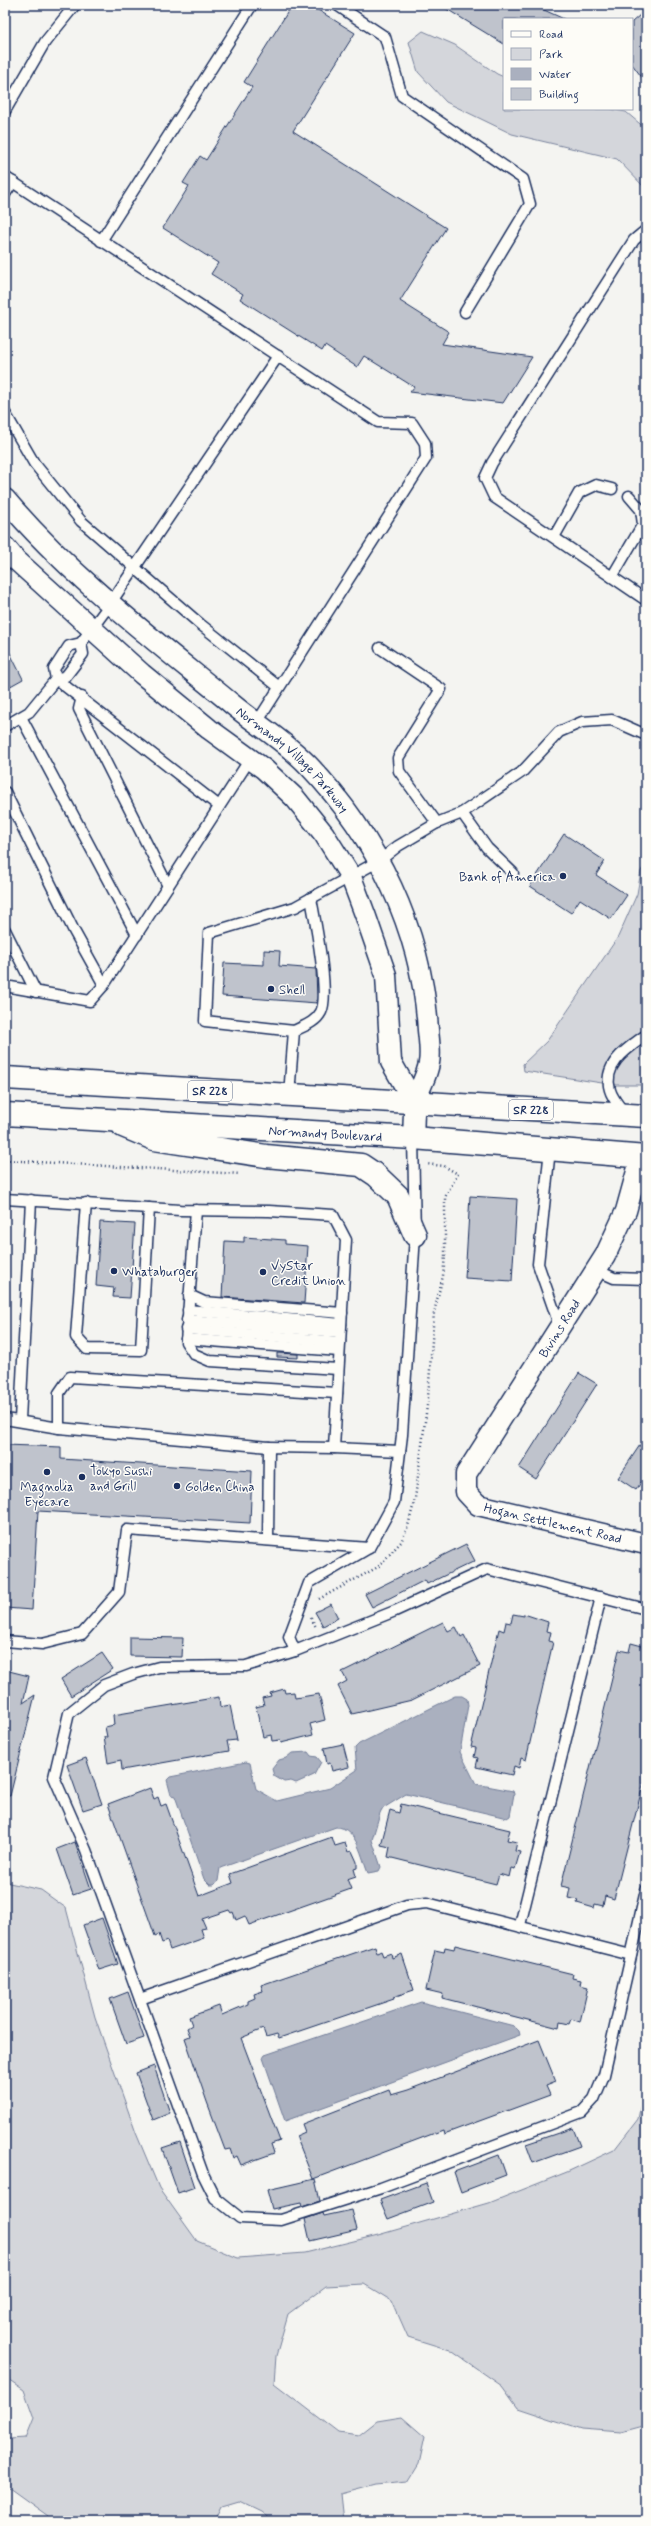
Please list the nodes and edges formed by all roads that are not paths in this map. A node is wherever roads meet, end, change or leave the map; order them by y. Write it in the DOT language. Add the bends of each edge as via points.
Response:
graph roads {
  1 [pos="75,5"];
  2 [pos="252,5"];
  3 [pos="337,5"];
  4 [pos="5,111"];
  5 [pos="9,179"];
  6 [pos="5,194"];
  7 [pos="646,230"];
  8 [pos="101,241"];
  9 [pos="465,312"];
  10 [pos="278,356"];
  11 [pos="5,413"];
  12 [pos="612,489"];
  13 [pos="628,496"];
  14 [pos="5,499"];
  15 [pos="554,538"];
  16 [pos="5,547"];
  17 [pos="135,568"];
  18 [pos="612,577"];
  19 [pos="646,600"];
  20 [pos="110,604"];
  21 [pos="86,636"];
  22 [pos="380,648"];
  23 [pos="56,679"];
  24 [pos="279,687"];
  25 [pos="82,697"];
  26 [pos="20,717"];
  27 [pos="256,724"];
  28 [pos="5,726"];
  29 [pos="646,734"];
  30 [pos="250,759"];
  31 [pos="5,792"];
  32 [pos="219,806"];
  33 [pos="462,813"];
  34 [pos="437,822"];
  35 [pos="378,861"];
  36 [pos="512,873"];
  37 [pos="351,877"];
  38 [pos="168,886"];
  39 [pos="311,898"];
  40 [pos="5,930"];
  41 [pos="137,935"];
  42 [pos="104,985"];
  43 [pos="5,986"];
  44 [pos="36,992"];
  45 [pos="294,1031"];
  46 [pos="644,1039"];
  47 [pos="5,1078"];
  48 [pos="289,1096"];
  49 [pos="415,1104"];
  50 [pos="5,1114"];
  51 [pos="636,1116"];
  52 [pos="107,1120"];
  53 [pos="413,1138"];
  54 [pos="550,1149"];
  55 [pos="644,1157"];
  56 [pos="5,1199"];
  57 [pos="31,1200"];
  58 [pos="86,1204"];
  59 [pos="149,1208"];
  60 [pos="196,1210"];
  61 [pos="415,1235"];
  62 [pos="596,1270"];
  63 [pos="646,1279"];
  64 [pos="189,1295"];
  65 [pos="187,1325"];
  66 [pos="560,1327"];
  67 [pos="340,1333"];
  68 [pos="338,1369"];
  69 [pos="337,1393"];
  70 [pos="5,1419"];
  71 [pos="20,1420"];
  72 [pos="59,1428"];
  73 [pos="269,1447"];
  74 [pos="334,1448"];
  75 [pos="400,1451"];
  76 [pos="466,1492"];
  77 [pos="268,1540"];
  78 [pos="646,1544"];
  79 [pos="369,1548"];
  80 [pos="601,1597"];
  81 [pos="646,1609"];
  82 [pos="5,1641"];
  83 [pos="295,1651"];
  84 [pos="646,1890"];
  85 [pos="520,1925"];
  86 [pos="631,1955"];
  87 [pos="140,1999"];
  1 -- 4 [label="lane" via="45,42"];
  2 -- 8 [label="lane"];
  3 -- 9 [label="lane" via="385,37 402,96 523,179 530,204"];
  5 -- 6 [label="lane"];
  5 -- 8 [label="lane"];
  7 -- 15 [label="lane" via="634,240 492,462 486,478 494,497"];
  8 -- 10 [label="lane"];
  10 -- 17 [label="lane"];
  10 -- 24 [label="lane" via="378,422 412,422 425,443 426,458"];
  11 -- 17 [label="lane" via="34,463 76,517"];
  12 -- 15 [label="lane" via="596,485 580,493"];
  13 -- 18 [label="lane" via="641,510 644,524"];
  14 -- 20 [label="street, Normandy Village Parkway" via="35,534"];
  15 -- 18 [label="lane"];
  16 -- 21 [label="street, Normandy Village Parkway"];
  17 -- 20 [label="lane"];
  17 -- 24 [label="lane"];
  18 -- 19 [label="lane"];
  20 -- 21 [label="lane"];
  20 -- 27 [label="street, Normandy Village Parkway"];
  21 -- 23 [label="lane" via="83,654 66,676"];
  21 -- 23 [label="lane" via="69,646 54,669"];
  21 -- 30 [label="street, Normandy Village Parkway"];
  22 -- 34 [label="lane" via="441,688 398,758 400,771"];
  23 -- 25 [label="lane"];
  23 -- 26 [label="lane" via="29,712"];
  24 -- 27 [label="lane"];
  25 -- 32 [label="lane"];
  25 -- 38 [label="lane" via="79,709"];
  26 -- 28 [label="lane"];
  26 -- 41 [label="lane"];
  27 -- 35 [label="street, Normandy Village Parkway" via="306,762 361,829"];
  29 -- 33 [label="lane" via="612,720 582,722 559,732 522,772"];
  30 -- 32 [label="lane"];
  30 -- 37 [label="street, Normandy Village Parkway" via="295,798 328,839"];
  31 -- 42 [label="lane" via="74,931"];
  32 -- 38 [label="lane"];
  33 -- 34 [label="lane"];
  33 -- 36 [label="lane" via="487,848"];
  34 -- 35 [label="lane"];
  35 -- 37 [label="lane"];
  35 -- 49 [label="street, Normandy Village Parkway" via="404,912 421,974 428,1029 429,1063"];
  37 -- 39 [label="lane"];
  37 -- 49 [label="street, Normandy Village Parkway" via="386,975 391,1062"];
  38 -- 41 [label="lane"];
  39 -- 45 [label="lane" via="323,985 322,1011 311,1024"];
  39 -- 45 [label="lane" via="295,907 209,933 205,1021"];
  40 -- 44 [label="lane"];
  41 -- 42 [label="lane"];
  42 -- 44 [label="lane" via="90,1001"];
  43 -- 44 [label="lane"];
  45 -- 48 [label="lane"];
  46 -- 51 [label="lane" via="620,1054 609,1073 610,1090"];
  47 -- 48 [label="main road, SR 228"];
  48 -- 49 [label="main road, SR 228"];
  49 -- 51 [label="main road, SR 228"];
  49 -- 53 [label="street, Normandy Village Parkway"];
  50 -- 52 [label="main road, Normandy Boulevard"];
  52 -- 53 [label="main road, Normandy Boulevard"];
  52 -- 61 [label="main road" via="154,1139 266,1156 361,1165 376,1174 398,1196"];
  53 -- 54 [label="main road, Normandy Boulevard"];
  53 -- 61 [label="lane"];
  54 -- 55 [label="main road, Normandy Boulevard"];
  54 -- 66 [label="lane" via="538,1264"];
  55 -- 62 [label="street, Bivins Road" via="626,1212"];
  56 -- 57 [label="lane"];
  57 -- 58 [label="lane"];
  57 -- 71 [label="lane"];
  58 -- 59 [label="lane"];
  58 -- 59 [label="lane" via="76,1337 87,1349 141,1350"];
  59 -- 60 [label="lane"];
  60 -- 64 [label="lane"];
  60 -- 67 [label="lane" via="269,1211 333,1216 346,1240"];
  61 -- 75 [label="lane"];
  62 -- 63 [label="lane" via="614,1278"];
  62 -- 66 [label="street, Bivins Road"];
  64 -- 65 [label="lane"];
  64 -- 67 [label="lane" via="204,1302"];
  65 -- 67 [label="lane"];
  65 -- 67 [label="lane"];
  65 -- 68 [label="lane" via="194,1354 210,1361"];
  66 -- 76 [label="street, Bivins Road" via="466,1474"];
  67 -- 68 [label="lane"];
  68 -- 69 [label="lane"];
  69 -- 72 [label="lane" via="70,1377 59,1393"];
  69 -- 74 [label="lane"];
  70 -- 71 [label="lane"];
  71 -- 72 [label="lane"];
  72 -- 73 [label="lane"];
  73 -- 74 [label="lane"];
  73 -- 77 [label="lane"];
  74 -- 75 [label="lane"];
  75 -- 79 [label="lane" via="394,1502"];
  76 -- 78 [label="street, Hogan Settlement Road" via="478,1505"];
  77 -- 79 [label="lane"];
  77 -- 82 [label="lane" via="127,1530 119,1592 82,1634 42,1644"];
  79 -- 83 [label="lane" via="309,1583 290,1637"];
  80 -- 81 [label="lane"];
  80 -- 83 [label="lane" via="487,1569"];
  80 -- 85 [label="lane"];
  83 -- 87 [label="lane" via="246,1666 159,1667 104,1685 69,1714 54,1777 86,1850"];
  84 -- 86 [label="lane"];
  85 -- 86 [label="lane"];
  85 -- 87 [label="lane" via="427,1903 407,1905"];
  86 -- 87 [label="lane" via="604,2075 594,2099 582,2112 381,2188 282,2220 240,2218 215,2198 203,2174 165,2074"];
}
